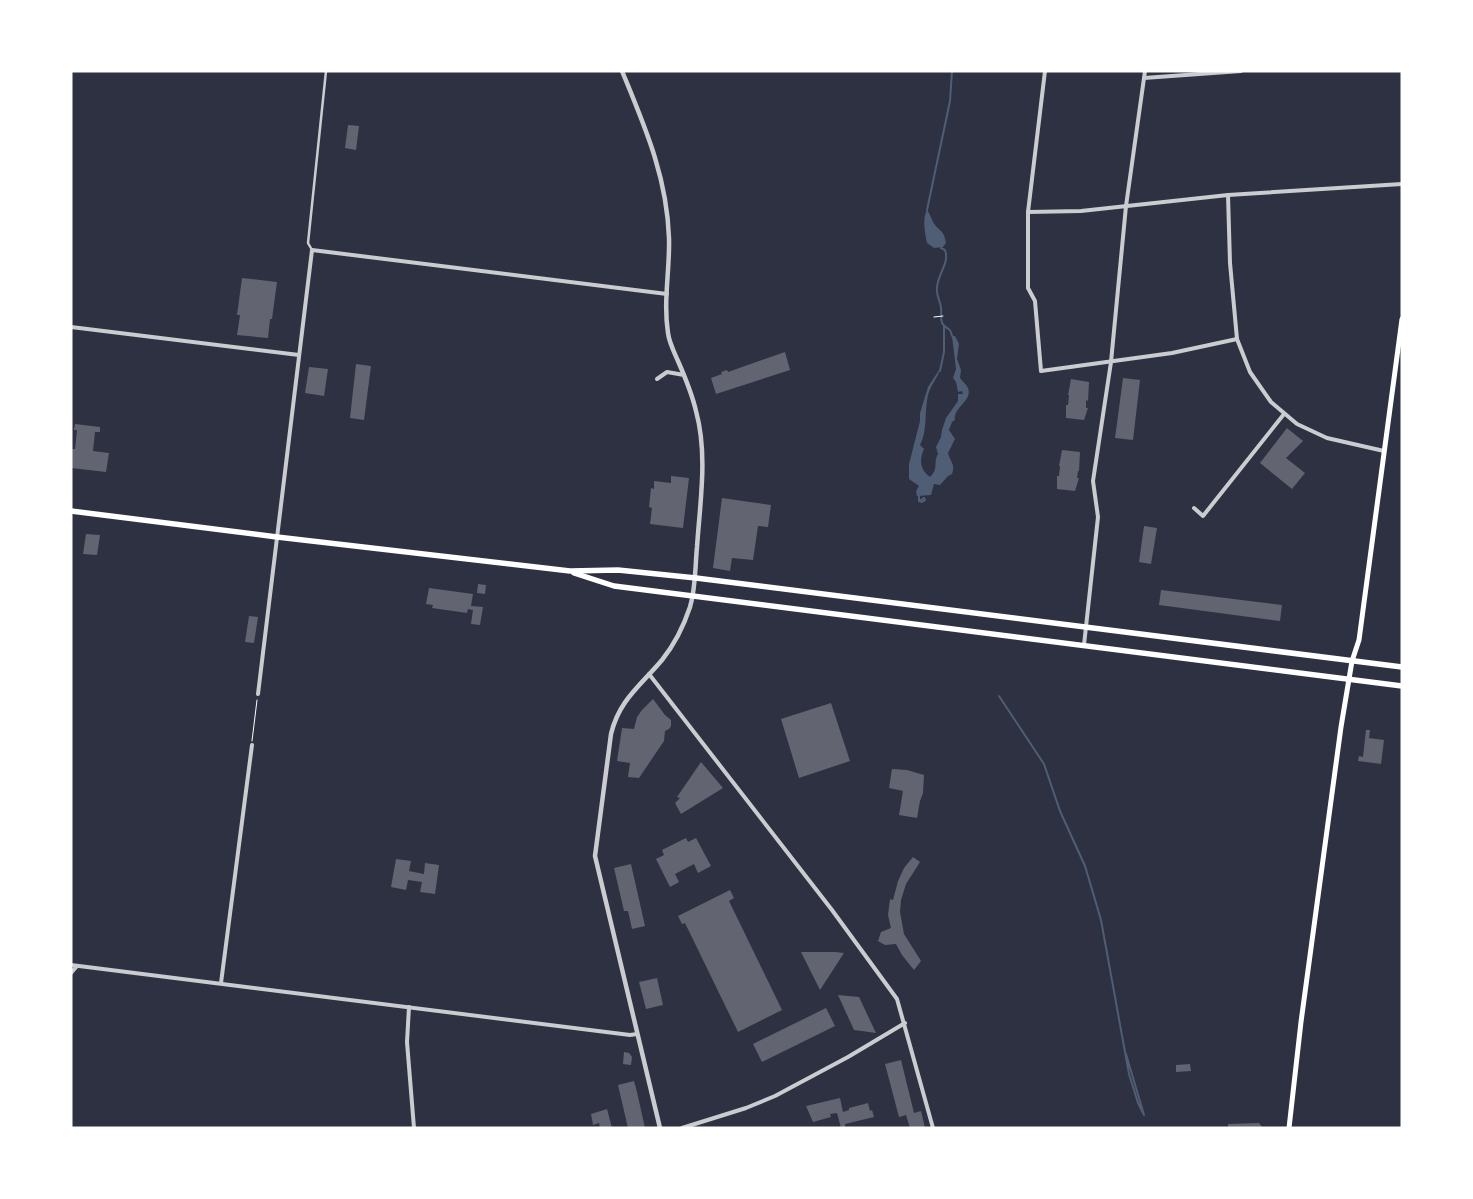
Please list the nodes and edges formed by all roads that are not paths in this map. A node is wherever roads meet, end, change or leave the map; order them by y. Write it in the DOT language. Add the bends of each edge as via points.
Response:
graph roads {
  1 [pos="326,71"];
  2 [pos="622,71"];
  3 [pos="1045,71"];
  4 [pos="1145,71"];
  5 [pos="1241,71"];
  6 [pos="1144,78"];
  7 [pos="1402,184"];
  8 [pos="1228,195"];
  9 [pos="1126,206"];
  10 [pos="1028,212"];
  11 [pos="312,250"];
  12 [pos="667,294"];
  13 [pos="1402,319"];
  14 [pos="71,327"];
  15 [pos="1237,339"];
  16 [pos="299,355"];
  17 [pos="1111,362"];
  18 [pos="684,375"];
  19 [pos="656,379"];
  20 [pos="1284,414"];
  21 [pos="1384,451"];
  22 [pos="1194,508"];
  23 [pos="71,512"];
  24 [pos="277,538"];
  25 [pos="570,572"];
  26 [pos="696,578"];
  27 [pos="693,596"];
  28 [pos="1086,627"];
  29 [pos="1084,645"];
  30 [pos="1352,661"];
  31 [pos="1402,667"];
  32 [pos="649,674"];
  33 [pos="1349,679"];
  34 [pos="1402,686"];
  35 [pos="258,694"];
  36 [pos="252,745"];
  37 [pos="71,966"];
  38 [pos="77,966"];
  39 [pos="71,973"];
  40 [pos="222,983"];
  41 [pos="409,1007"];
  42 [pos="905,1023"];
  43 [pos="637,1034"];
  44 [pos="414,1128"];
  45 [pos="660,1128"];
  46 [pos="682,1128"];
  47 [pos="933,1128"];
  48 [pos="1289,1128"];
  1 -- 11 [label="street" via="308,243"];
  2 -- 12 [label="street" via="651,142 665,196 669,239"];
  3 -- 10 [label="street"];
  4 -- 6 [label="street"];
  5 -- 6 [label="street"];
  6 -- 9 [label="street"];
  7 -- 8 [label="street"];
  8 -- 9 [label="street"];
  8 -- 15 [label="street"];
  9 -- 10 [label="street"];
  9 -- 17 [label="street"];
  10 -- 17 [label="street" via="1028,288 1035,301 1041,371"];
  11 -- 12 [label="street"];
  11 -- 16 [label="street"];
  12 -- 18 [label="street" via="668,334"];
  13 -- 21 [label="main road"];
  14 -- 16 [label="street"];
  15 -- 17 [label="street" via="1172,354"];
  15 -- 20 [label="street" via="1250,372 1265,395"];
  16 -- 24 [label="street"];
  17 -- 28 [label="street" via="1093,481 1098,517"];
  18 -- 19 [label="street" via="666,372"];
  18 -- 26 [label="street" via="696,411 702,445"];
  20 -- 21 [label="street" via="1327,438"];
  20 -- 22 [label="street" via="1203,516"];
  21 -- 30 [label="main road" via="1359,640"];
  23 -- 24 [label="main road"];
  24 -- 25 [label="main road"];
  24 -- 35 [label="street"];
  25 -- 26 [label="main road" via="618,570"];
  25 -- 27 [label="main road" via="614,586"];
  26 -- 27 [label="street"];
  26 -- 28 [label="main road"];
  27 -- 29 [label="main road"];
  27 -- 32 [label="street" via="670,648"];
  28 -- 29 [label="street"];
  28 -- 30 [label="main road"];
  29 -- 33 [label="main road"];
  30 -- 31 [label="main road"];
  30 -- 33 [label="main road"];
  32 -- 42 [label="street" via="843,924 897,998"];
  32 -- 43 [label="street" via="632,691 614,723 595,856"];
  33 -- 34 [label="main road"];
  33 -- 48 [label="main road"];
  36 -- 40 [label="street"];
  37 -- 38 [label="street"];
  38 -- 39 [label="street"];
  38 -- 40 [label="street"];
  40 -- 41 [label="street"];
  41 -- 43 [label="street"];
  41 -- 44 [label="street" via="407,1042"];
  42 -- 46 [label="street" via="775,1096"];
  42 -- 47 [label="street"];
  43 -- 45 [label="street"];
}
